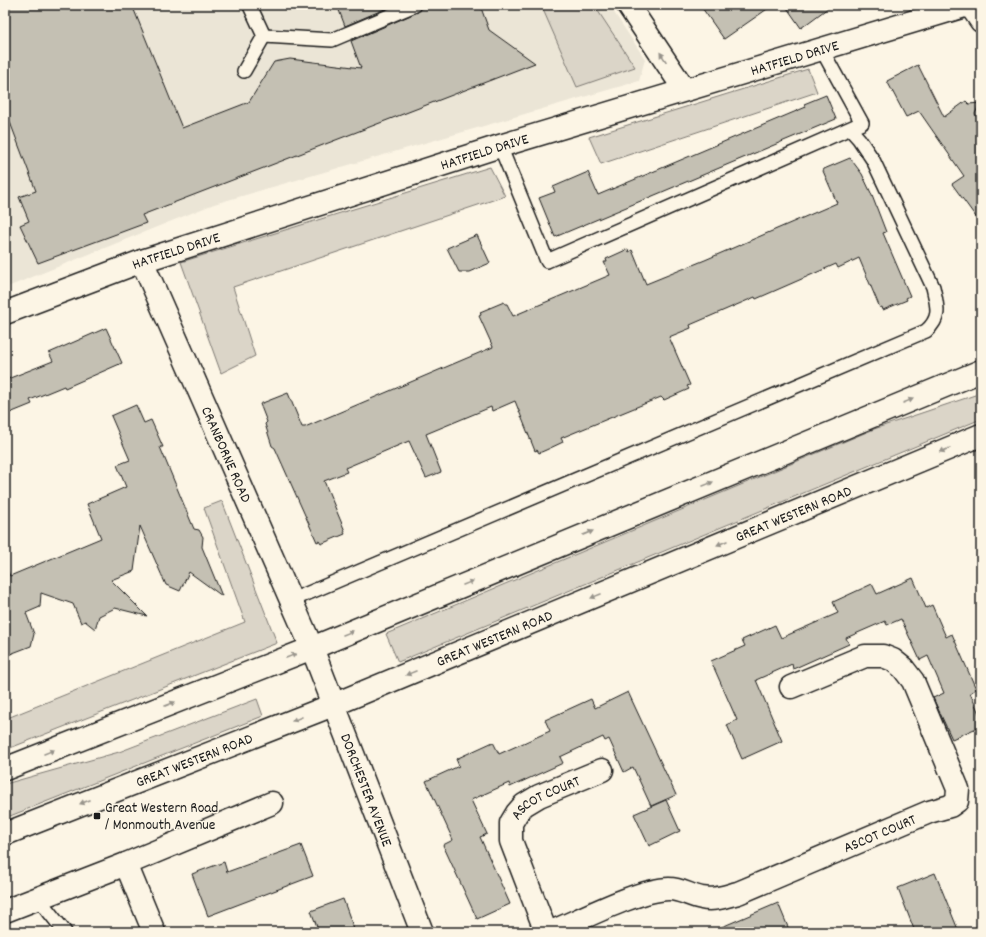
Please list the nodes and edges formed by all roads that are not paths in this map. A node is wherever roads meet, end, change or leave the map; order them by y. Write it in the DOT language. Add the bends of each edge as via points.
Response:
graph roads {
  1 [pos="415,5"];
  2 [pos="628,5"];
  3 [pos="969,5"];
  4 [pos="250,6"];
  5 [pos="981,21"];
  6 [pos="264,36"];
  7 [pos="822,50"];
  8 [pos="244,71"];
  9 [pos="684,89"];
  10 [pos="850,129"];
  11 [pos="500,146"];
  12 [pos="142,261"];
  13 [pos="5,313"];
  14 [pos="981,371"];
  15 [pos="981,435"];
  16 [pos="292,600"];
  17 [pos="312,648"];
  18 [pos="791,687"];
  19 [pos="333,705"];
  20 [pos="5,769"];
  21 [pos="602,770"];
  22 [pos="272,803"];
  23 [pos="5,834"];
  24 [pos="126,864"];
  25 [pos="38,898"];
  26 [pos="5,911"];
  27 [pos="65,932"];
  28 [pos="154,932"];
  29 [pos="422,932"];
  30 [pos="546,932"];
  31 [pos="551,932"];
  1 -- 6 [label="lane" via="332,40"];
  9 -- 2 [label="street, one-way"];
  3 -- 5 [label="street"];
  3 -- 7 [label="street, HATFIELD DRIVE"];
  4 -- 6 [label="lane"];
  6 -- 8 [label="lane"];
  7 -- 9 [label="street, HATFIELD DRIVE"];
  7 -- 10 [label="lane" via="862,123"];
  9 -- 11 [label="street, HATFIELD DRIVE"];
  10 -- 11 [label="lane" via="547,261"];
  10 -- 16 [label="lane" via="873,160 933,287 937,306 934,325 926,331"];
  11 -- 12 [label="street, HATFIELD DRIVE"];
  12 -- 13 [label="street, HATFIELD DRIVE"];
  12 -- 16 [label="street, CRANBORNE ROAD"];
  17 -- 14 [label="street, one-way"];
  15 -- 19 [label="street, GREAT WESTERN ROAD, one-way"];
  16 -- 17 [label="street, CRANBORNE ROAD"];
  17 -- 19 [label="street, DORCHESTER AVENUE"];
  20 -- 17 [label="street, one-way"];
  18 -- 31 [label="street, ASCOT COURT" via="865,656 883,656 893,660 913,681 958,789 956,801 950,806 929,812 738,893 716,899 701,898 670,889 658,890 639,895"];
  19 -- 23 [label="street, GREAT WESTERN ROAD, one-way"];
  19 -- 29 [label="street, DORCHESTER AVENUE"];
  21 -- 30 [label="street, ASCOT COURT" via="538,796 516,813 511,823 512,841"];
  22 -- 24 [label="street"];
  24 -- 25 [label="street"];
  24 -- 28 [label="street"];
  25 -- 26 [label="street"];
  25 -- 27 [label="lane"];
}
